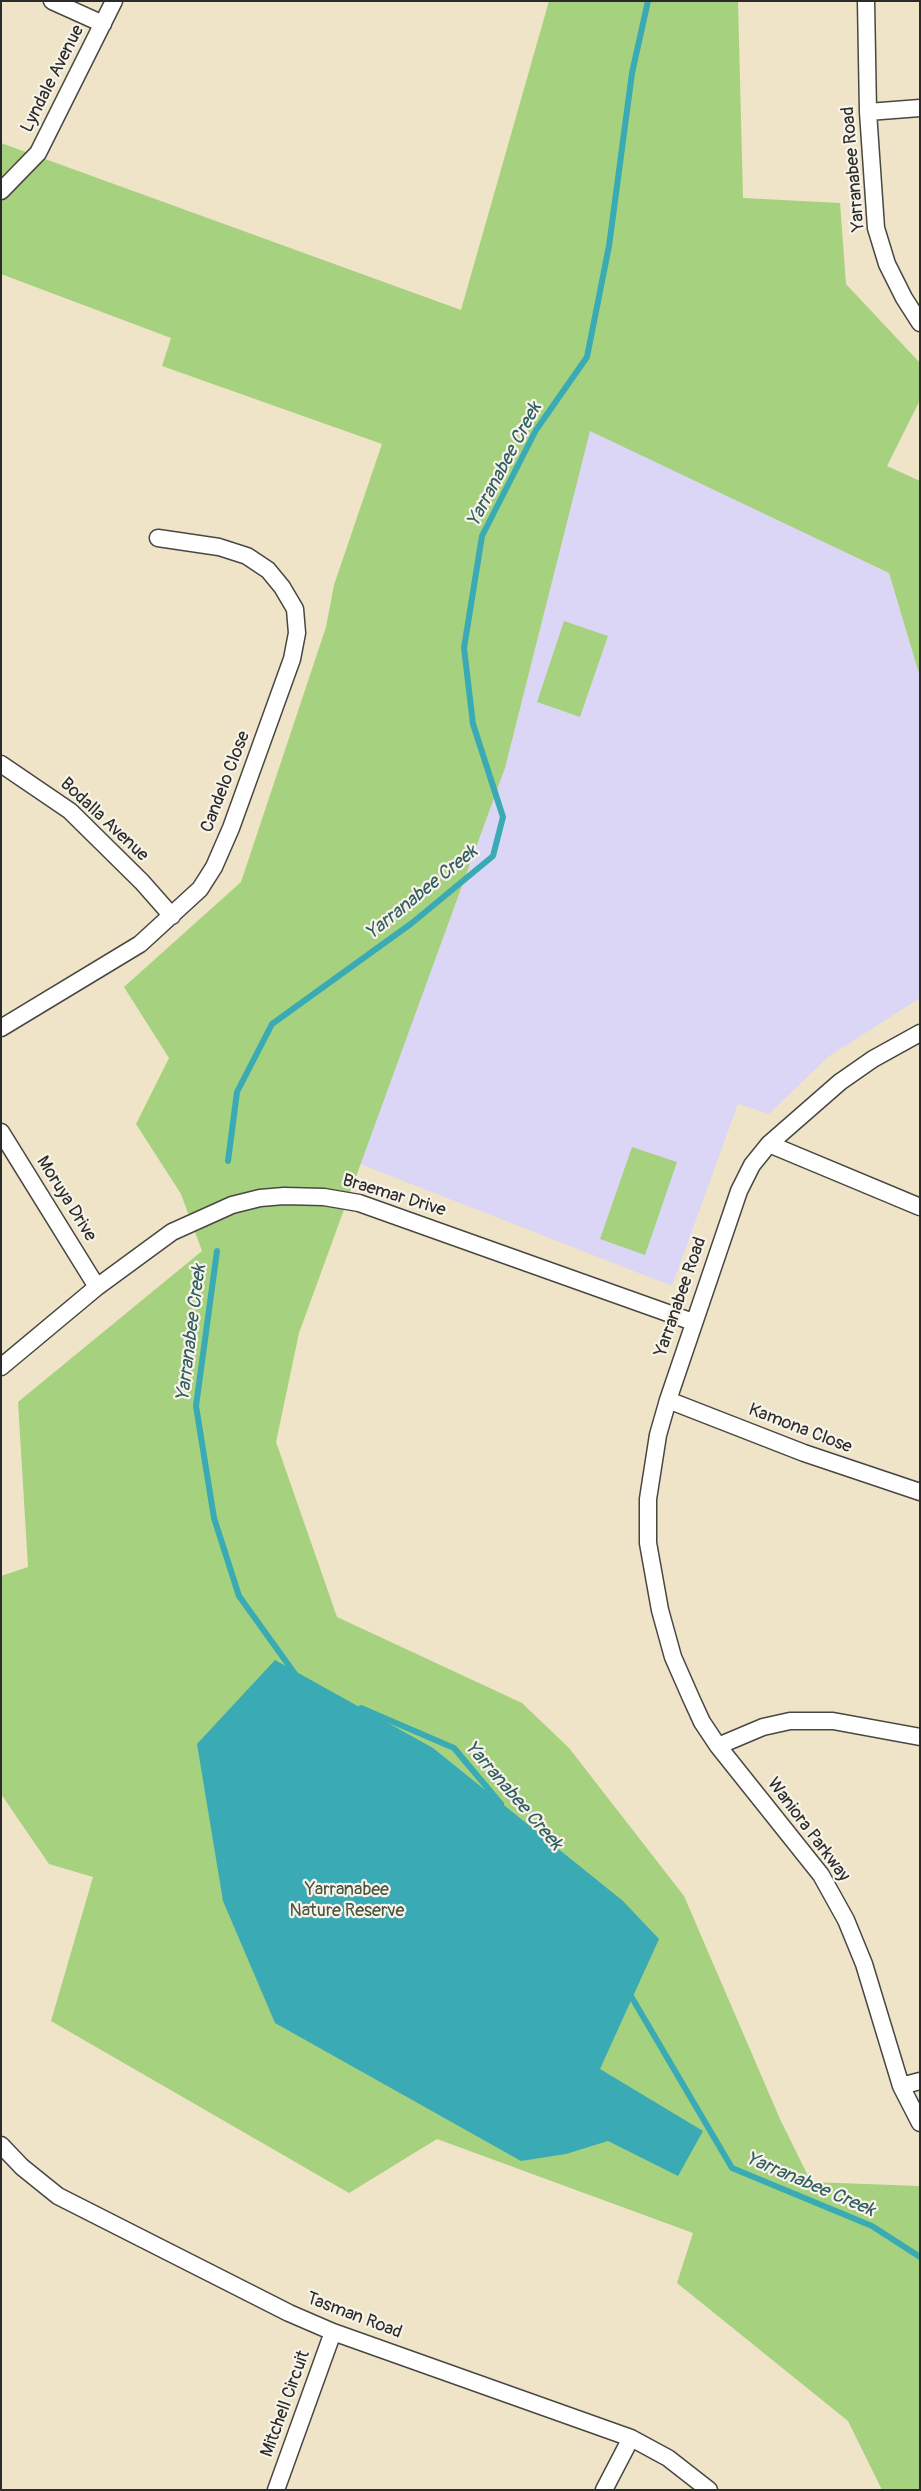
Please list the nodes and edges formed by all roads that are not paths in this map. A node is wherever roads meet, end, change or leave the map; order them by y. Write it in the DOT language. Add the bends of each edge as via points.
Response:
graph roads {
  1 [pos="52,1"];
  2 [pos="114,1"];
  3 [pos="866,1"];
  4 [pos="103,24"];
  5 [pos="920,108"];
  6 [pos="868,112"];
  7 [pos="1,191"];
  8 [pos="920,323"];
  9 [pos="158,538"];
  10 [pos="1,764"];
  11 [pos="172,916"];
  12 [pos="1,1028"];
  13 [pos="920,1032"];
  14 [pos="2,1136"];
  15 [pos="769,1144"];
  16 [pos="920,1207"];
  17 [pos="97,1287"];
  18 [pos="693,1322"];
  19 [pos="1,1367"];
  20 [pos="668,1400"];
  21 [pos="920,1492"];
  22 [pos="674,1657"];
  23 [pos="920,1737"];
  24 [pos="718,1746"];
  25 [pos="920,2081"];
  26 [pos="901,2086"];
  27 [pos="920,2123"];
  28 [pos="1,2145"];
  29 [pos="333,2332"];
  30 [pos="631,2438"];
  31 [pos="276,2490"];
  32 [pos="604,2490"];
  33 [pos="709,2490"];
  1 -- 4 [label="street"];
  2 -- 4 [label="street, Lyndale Avenue"];
  3 -- 6 [label="street, Yarranabee Road"];
  4 -- 7 [label="street, Lyndale Avenue" via="38,153"];
  5 -- 6 [label="street"];
  6 -- 8 [label="street, Yarranabee Road" via="876,228 888,264"];
  9 -- 11 [label="street, Candelo Close" via="219,547 247,556 268,570 296,609 297,633 292,659 214,867 200,889"];
  10 -- 11 [label="street, Bodalla Avenue" via="70,811"];
  11 -- 12 [label="street, Candelo Close" via="140,944"];
  13 -- 15 [label="street, Yarranabee Road" via="840,1082"];
  14 -- 17 [label="street, Moruya Drive"];
  15 -- 16 [label="street"];
  15 -- 18 [label="street, Yarranabee Road" via="752,1165 739,1191"];
  17 -- 18 [label="street, Braemar Drive" via="172,1232 198,1219 260,1198 324,1197 413,1221"];
  17 -- 19 [label="street, Braemar Drive"];
  18 -- 20 [label="street, Yarranabee Road"];
  20 -- 21 [label="street, Kamona Close" via="804,1453"];
  20 -- 22 [label="street, Yarranabee Road" via="652,1468 648,1543 660,1610"];
  22 -- 24 [label="street, Waniora Parkway" via="702,1722"];
  23 -- 24 [label="street" via="833,1721 790,1721 763,1727"];
  24 -- 26 [label="street, Waniora Parkway" via="821,1875 846,1920 864,1964"];
  25 -- 26 [label="street"];
  26 -- 27 [label="street, Waniora Parkway"];
  28 -- 29 [label="street, Tasman Road" via="58,2196"];
  29 -- 30 [label="street, Tasman Road"];
  29 -- 31 [label="street, Mitchell Circuit"];
  30 -- 32 [label="street"];
  30 -- 33 [label="street, Tasman Road" via="668,2458"];
}
